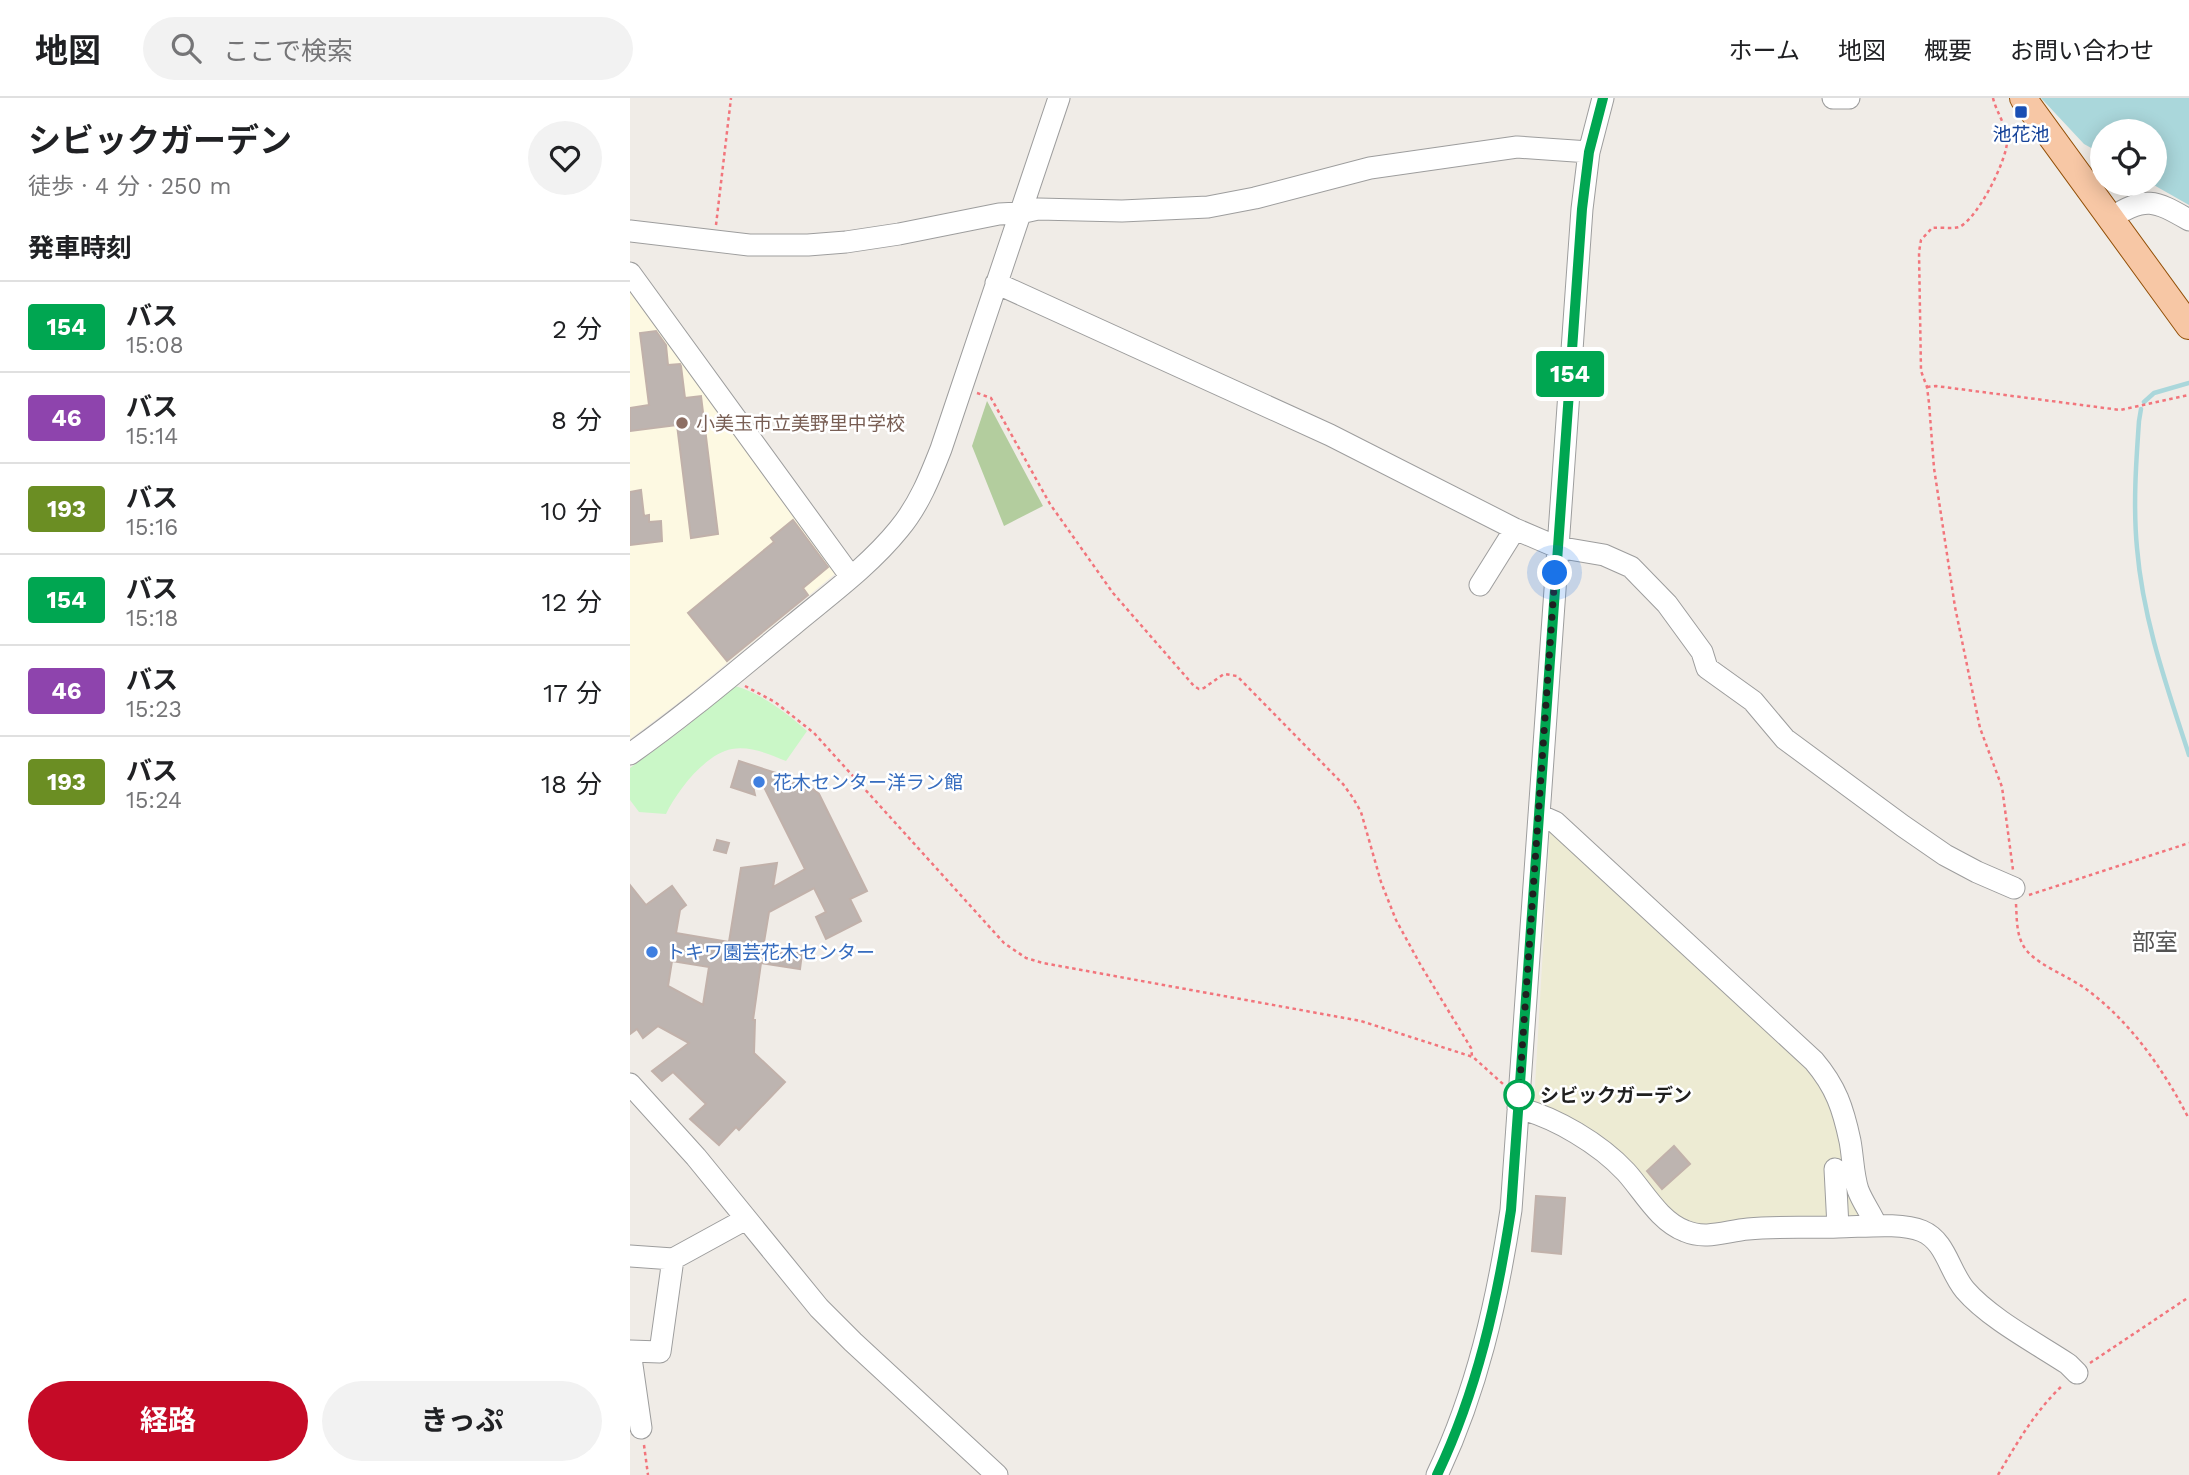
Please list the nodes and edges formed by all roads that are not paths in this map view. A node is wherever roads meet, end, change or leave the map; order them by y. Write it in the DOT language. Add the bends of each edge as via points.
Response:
graph roads {
  1 [pos="1059,98"];
  2 [pos="1603,98"];
  3 [pos="1833,98"];
  4 [pos="1849,98"];
  5 [pos="2023,98"];
  6 [pos="1589,152"];
  7 [pos="1020,213"];
  8 [pos="2110,218"];
  9 [pos="2189,219"];
  10 [pos="630,231"];
  11 [pos="630,273"];
  12 [pos="996,283"];
  13 [pos="2189,326"];
  14 [pos="1515,529"];
  15 [pos="1557,547"];
  16 [pos="851,577"];
  17 [pos="1480,585"];
  18 [pos="630,754"];
  19 [pos="1539,815"];
  20 [pos="2015,892"];
  21 [pos="630,1084"];
  22 [pos="1518,1100"];
  23 [pos="1835,1169"];
  24 [pos="746,1219"];
  25 [pos="1876,1225"];
  26 [pos="1838,1227"];
  27 [pos="630,1256"];
  28 [pos="673,1259"];
  29 [pos="2077,1373"];
  30 [pos="641,1428"];
  31 [pos="997,1475"];
  32 [pos="1437,1475"];
  1 -- 7 [label="street"];
  2 -- 6 [label="street"];
  3 -- 4 [label="street"];
  5 -- 8 [label="main road"];
  6 -- 7 [label="street" via="1517,147 1438,157 1208,206"];
  6 -- 15 [label="street"];
  7 -- 10 [label="street" via="808,245 714,242"];
  7 -- 12 [label="street"];
  8 -- 9 [label="street" via="2145,202"];
  8 -- 13 [label="main road"];
  11 -- 16 [label="street"];
  12 -- 14 [label="street" via="1304,423"];
  12 -- 16 [label="street" via="941,449 920,497 901,527"];
  14 -- 15 [label="street"];
  14 -- 17 [label="street"];
  15 -- 19 [label="street"];
  15 -- 20 [label="street" via="1604,555 1631,568 1667,604 1702,652 1707,668 1753,701 1785,739 1945,855"];
  16 -- 18 [label="street"];
  19 -- 22 [label="street"];
  19 -- 25 [label="street" via="1555,822 1826,1075 1840,1103 1858,1190"];
  21 -- 24 [label="street"];
  22 -- 26 [label="street" via="1587,1140 1618,1164 1663,1216 1684,1231 1707,1236 1767,1228"];
  22 -- 32 [label="street" via="1511,1210 1495,1306 1482,1357"];
  23 -- 26 [label="street"];
  24 -- 28 [label="street"];
  24 -- 31 [label="street" via="844,1334"];
  25 -- 26 [label="street"];
  25 -- 29 [label="street" via="1929,1236 1977,1303"];
  27 -- 28 [label="street"];
  28 -- 30 [label="street" via="660,1352 630,1352"];
}
